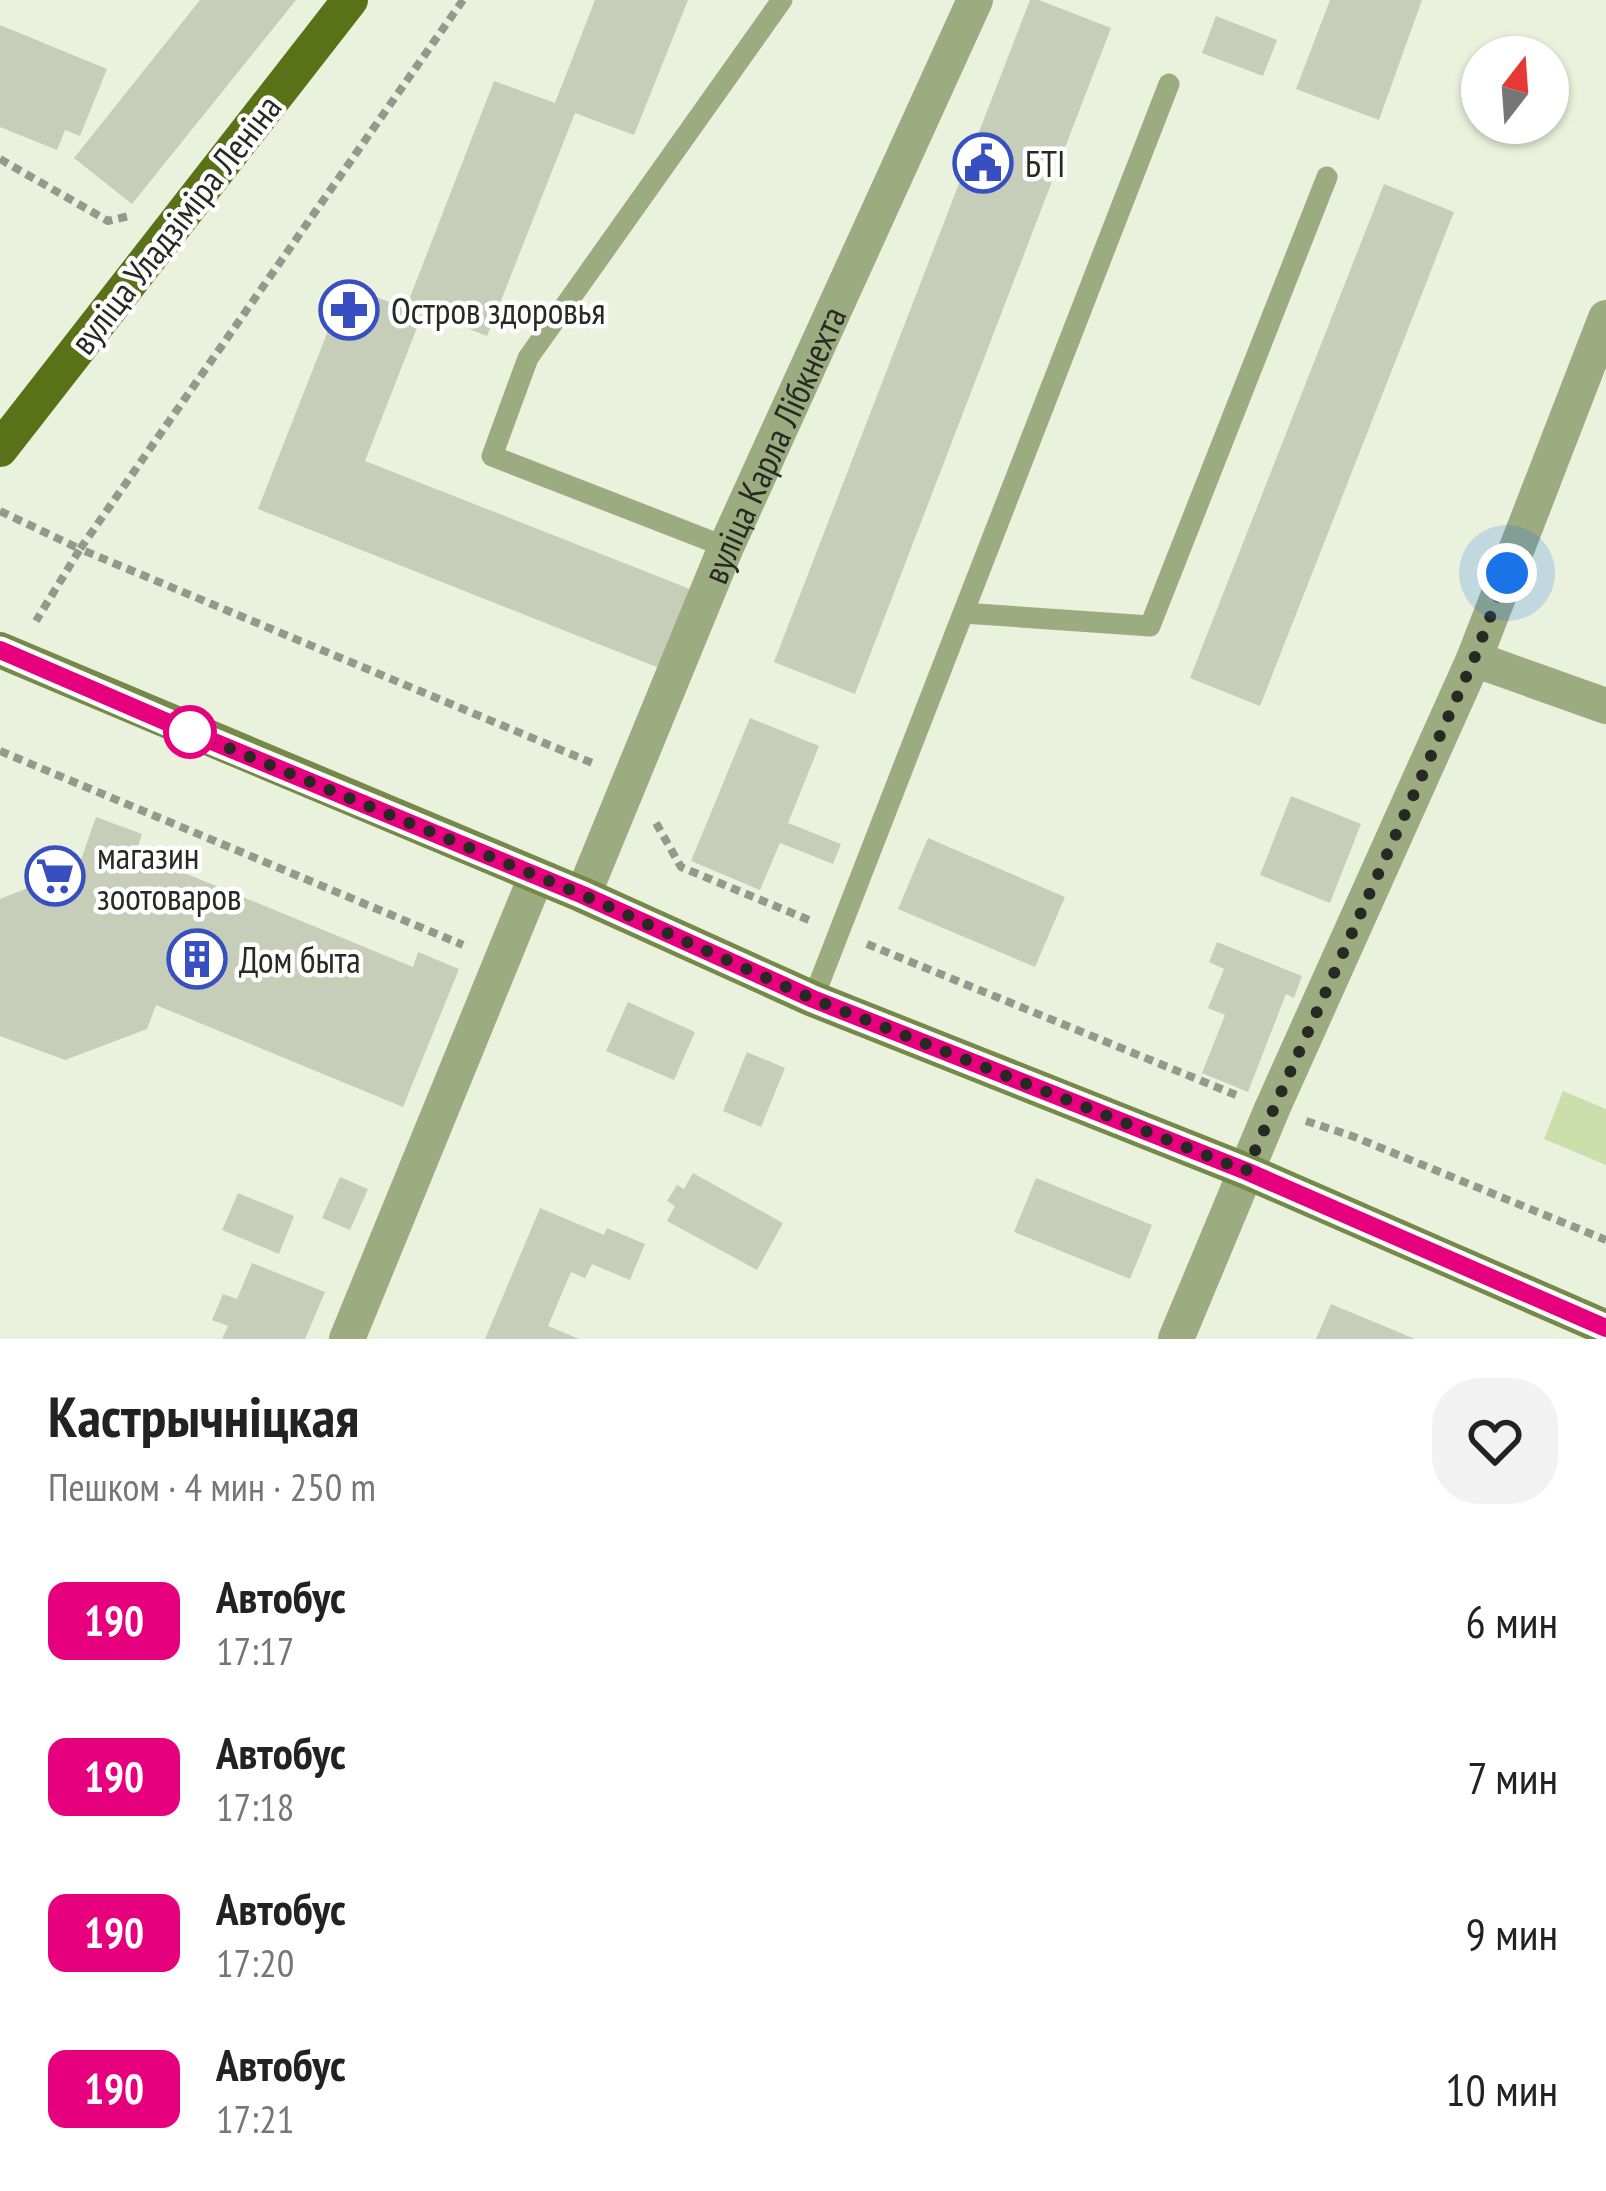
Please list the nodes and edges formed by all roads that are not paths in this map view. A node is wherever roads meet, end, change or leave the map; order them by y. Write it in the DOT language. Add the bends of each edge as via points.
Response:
graph roads {
  1 [pos="350,0"];
  2 [pos="782,0"];
  3 [pos="974,0"];
  4 [pos="1169,84"];
  5 [pos="1327,177"];
  6 [pos="1606,317"];
  7 [pos="0,448"];
  8 [pos="726,548"];
  9 [pos="963,613"];
  10 [pos="7,653"];
  11 [pos="1474,659"];
  12 [pos="1606,706"];
  13 [pos="536,877"];
  14 [pos="583,895"];
  15 [pos="813,999"];
  16 [pos="1246,1171"];
  17 [pos="1606,1328"];
  18 [pos="346,1339"];
  19 [pos="1176,1339"];
  1 -- 7 [label="main road, вуліца Уладзіміра Леніна"];
  2 -- 8 [label="lane" via="528,358 492,456"];
  3 -- 8 [label="street, вуліца Карла Лібкнехта"];
  4 -- 9 [label="lane"];
  5 -- 9 [label="lane" via="1150,626"];
  6 -- 11 [label="street"];
  8 -- 14 [label="street, вуліца Карла Лібкнехта"];
  9 -- 15 [label="lane"];
  10 -- 13 [label="main road"];
  11 -- 12 [label="street"];
  11 -- 16 [label="street"];
  13 -- 14 [label="main road"];
  13 -- 18 [label="street"];
  14 -- 15 [label="main road"];
  15 -- 16 [label="main road"];
  16 -- 17 [label="main road"];
  16 -- 19 [label="street"];
}
